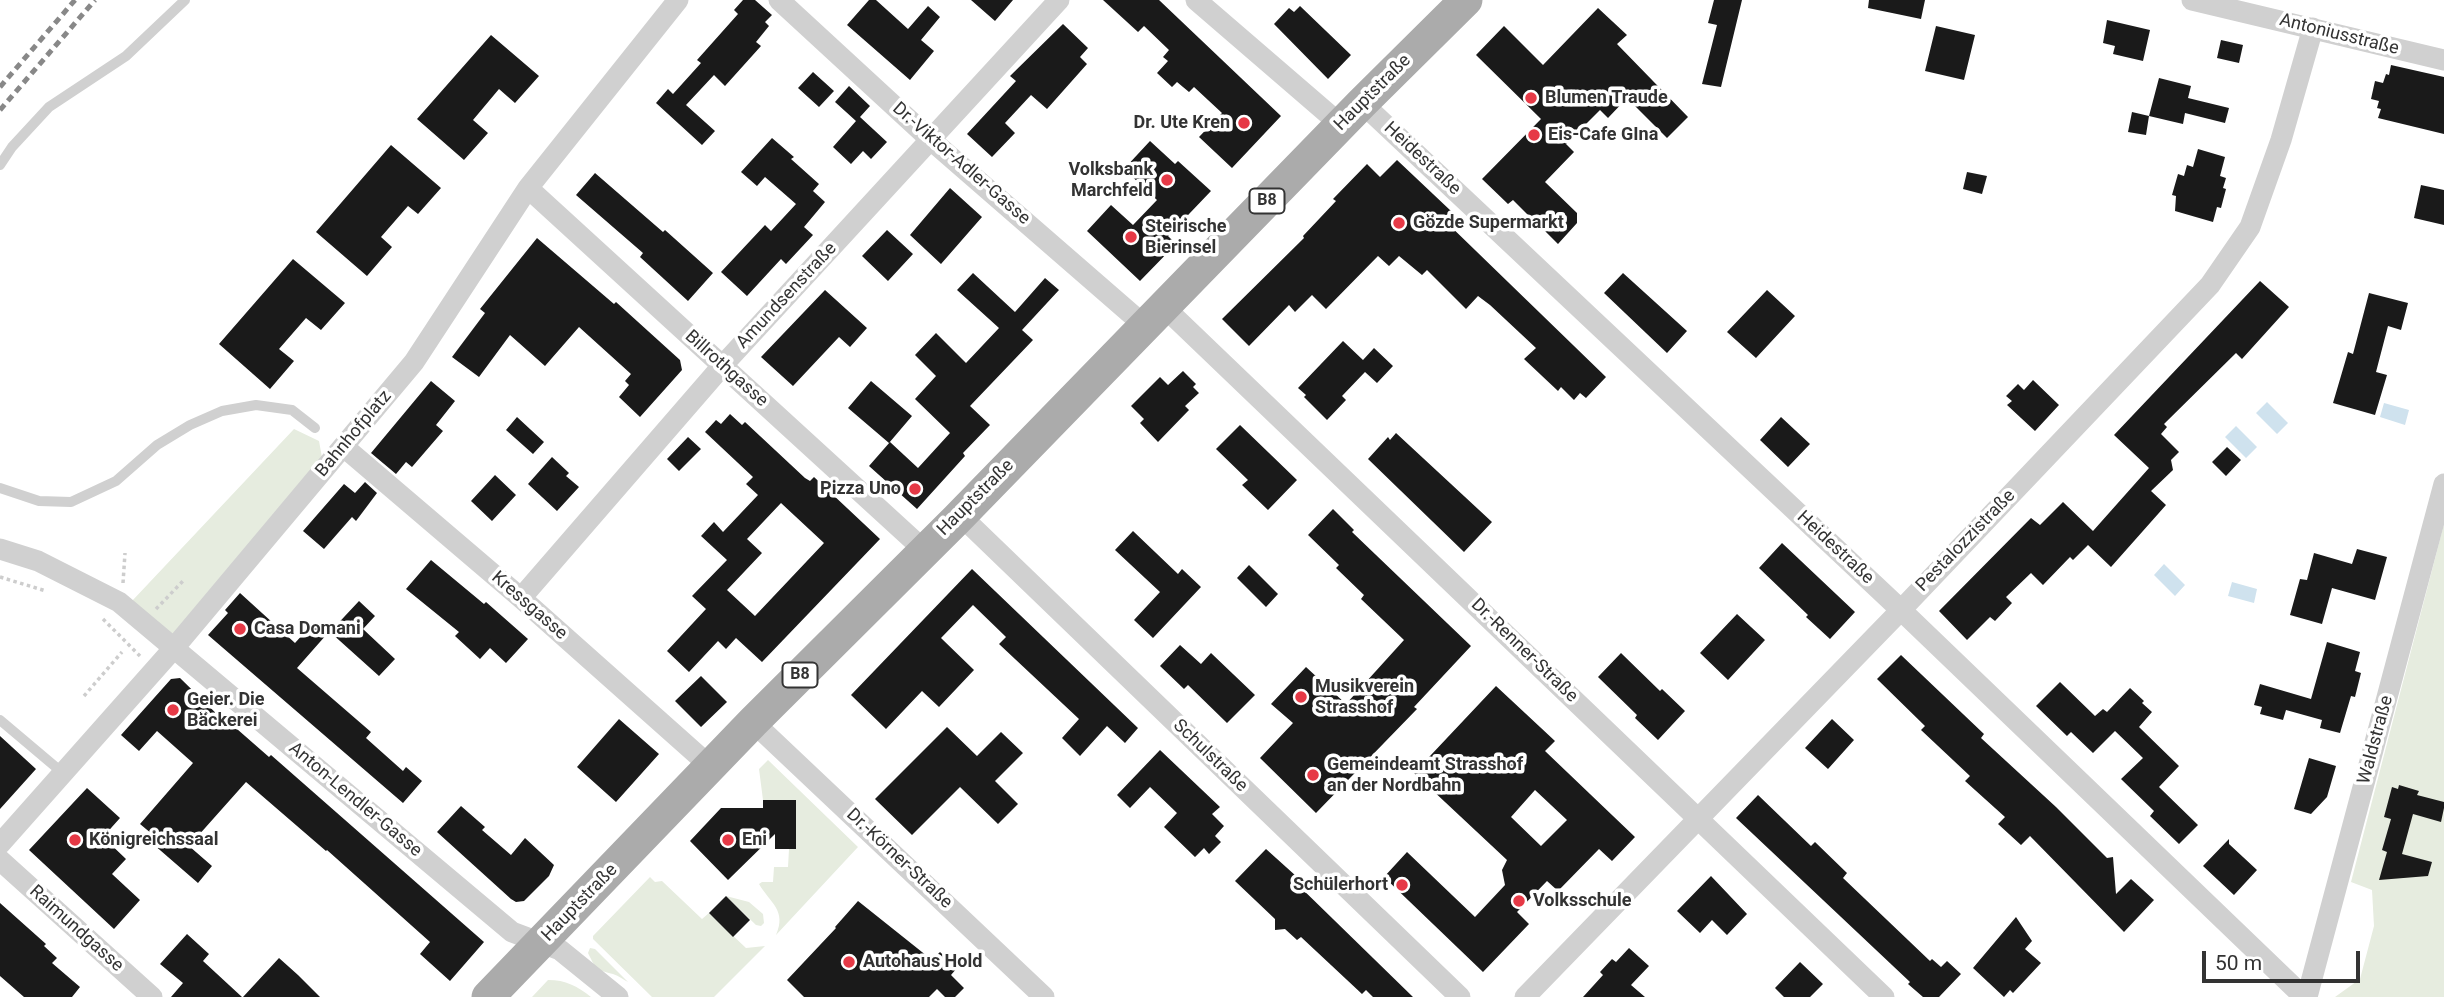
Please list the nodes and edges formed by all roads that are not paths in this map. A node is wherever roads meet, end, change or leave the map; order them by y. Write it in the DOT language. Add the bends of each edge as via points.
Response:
graph roads {
  1 [pos="185,0"];
  2 [pos="678,0"];
  3 [pos="779,0"];
  4 [pos="1059,0"];
  5 [pos="1196,0"];
  6 [pos="1466,0"];
  7 [pos="2192,0"];
  8 [pos="2313,28"];
  9 [pos="2444,60"];
  10 [pos="1352,114"];
  11 [pos="931,140"];
  12 [pos="0,165"];
  13 [pos="528,188"];
  14 [pos="1154,316"];
  15 [pos="723,365"];
  16 [pos="315,428"];
  17 [pos="344,447"];
  18 [pos="2444,484"];
  19 [pos="0,488"];
  20 [pos="960,515"];
  21 [pos="0,549"];
  22 [pos="924,551"];
  23 [pos="521,598"];
  24 [pos="1901,610"];
  25 [pos="174,648"];
  26 [pos="0,720"];
  27 [pos="753,722"];
  28 [pos="711,767"];
  29 [pos="64,774"];
  30 [pos="1698,818"];
  31 [pos="0,844"];
  32 [pos="0,860"];
  33 [pos="542,942"];
  34 [pos="152,997"];
  35 [pos="488,997"];
  36 [pos="618,997"];
  37 [pos="1044,997"];
  38 [pos="1460,997"];
  39 [pos="1525,997"];
  40 [pos="1884,997"];
  41 [pos="2306,997"];
  1 -- 12 [label="lane" via="127,56 50,107"];
  2 -- 13 [label="street, Bahnhofplatz"];
  3 -- 11 [label="street, Dr.-Viktor-Adler-Gasse"];
  4 -- 11 [label="street, Amundsenstraße"];
  5 -- 10 [label="street, Heidestraße"];
  6 -- 10 [label="main road, Hauptstraße / B8"];
  7 -- 8 [label="street, Antoniusstraße"];
  8 -- 9 [label="street, Antoniusstraße"];
  8 -- 24 [label="street, Pestalozzistraße" via="2250,227 2210,285"];
  10 -- 14 [label="main road, Hauptstraße / B8"];
  10 -- 24 [label="street, Heidestraße"];
  11 -- 14 [label="street, Dr.-Viktor-Adler-Gasse"];
  11 -- 15 [label="street, Amundsenstraße"];
  13 -- 15 [label="street, Billrothgasse"];
  13 -- 17 [label="street, Bahnhofplatz" via="414,362"];
  14 -- 20 [label="main road, Hauptstraße / B8"];
  14 -- 30 [label="street, Dr.-Renner-Straße"];
  15 -- 22 [label="street, Billrothgasse"];
  15 -- 23 [label="street, Amundsenstraße"];
  16 -- 19 [label="lane" via="292,410 256,405 222,411 157,445 116,481 71,502 39,500"];
  17 -- 23 [label="street, Kressgasse"];
  17 -- 25 [label="street, Bahnhofplatz"];
  18 -- 41 [label="street, Waldstraße"];
  20 -- 22 [label="main road, Hauptstraße / B8"];
  20 -- 38 [label="street, Schulstraße"];
  21 -- 25 [label="street, Anton-Lendler-Gasse" via="38,561 119,602"];
  22 -- 27 [label="main road, Hauptstraße / B8"];
  23 -- 28 [label="street, Kressgasse"];
  24 -- 30 [label="street, Pestalozzistraße"];
  24 -- 41 [label="street, Heidestraße"];
  25 -- 29 [label="street, Bahnhofplatz"];
  25 -- 33 [label="street, Anton-Lendler-Gasse" via="512,932"];
  26 -- 29 [label="lane"];
  27 -- 28 [label="main road, Hauptstraße / B8"];
  27 -- 37 [label="street, Dr.-Körner-Straße"];
  28 -- 33 [label="main road, Hauptstraße / B8"];
  29 -- 31 [label="street, Bahnhofplatz"];
  30 -- 39 [label="street, Pestalozzistraße"];
  30 -- 40 [label="street, Dr.-Renner-Straße"];
  32 -- 34 [label="street, Raimundgasse"];
  33 -- 35 [label="main road, Hauptstraße / B8"];
  33 -- 36 [label="street, Anton-Lendler-Gasse" via="571,958"];
}
